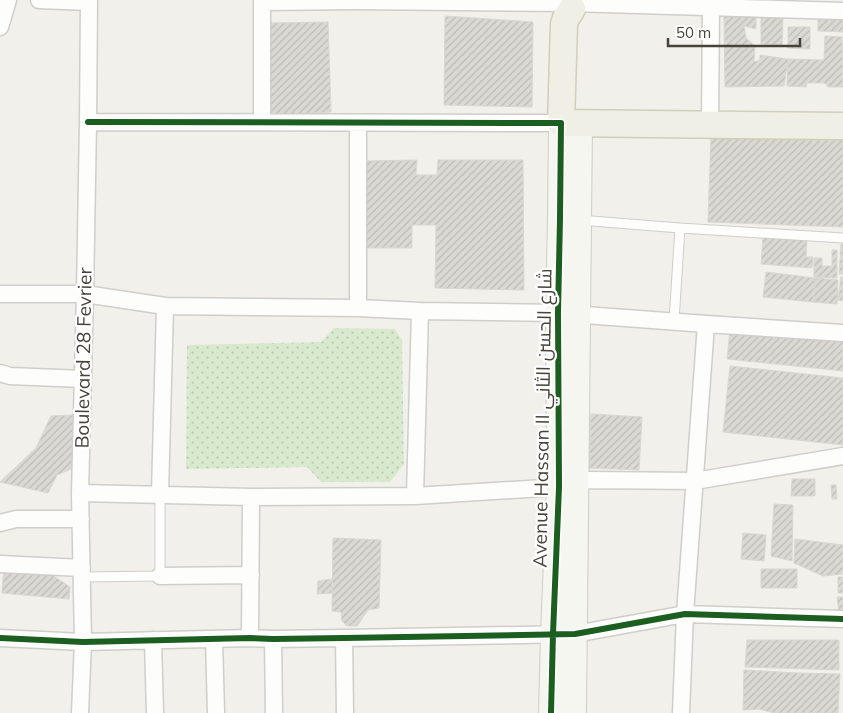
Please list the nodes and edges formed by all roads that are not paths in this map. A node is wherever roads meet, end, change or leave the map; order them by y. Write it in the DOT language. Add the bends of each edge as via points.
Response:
graph roads {
  1 [pos="8,0"];
  2 [pos="39,0"];
  3 [pos="357,0"];
  4 [pos="88,1"];
  5 [pos="571,4"];
  6 [pos="711,8"];
  7 [pos="843,11"];
  8 [pos="0,26"];
  9 [pos="88,122"];
  10 [pos="262,122"];
  11 [pos="358,123"];
  12 [pos="571,123"];
  13 [pos="710,124"];
  14 [pos="843,126"];
  15 [pos="579,220"];
  16 [pos="680,228"];
  17 [pos="843,238"];
  18 [pos="0,294"];
  19 [pos="85,294"];
  20 [pos="165,306"];
  21 [pos="358,308"];
  22 [pos="420,311"];
  23 [pos="568,313"];
  24 [pos="674,322"];
  25 [pos="706,324"];
  26 [pos="843,333"];
  27 [pos="0,373"];
  28 [pos="83,379"];
  29 [pos="843,456"];
  30 [pos="695,481"];
  31 [pos="568,485"];
  32 [pos="80,493"];
  33 [pos="160,494"];
  34 [pos="415,496"];
  35 [pos="251,497"];
  36 [pos="81,519"];
  37 [pos="0,522"];
  38 [pos="0,564"];
  39 [pos="82,572"];
  40 [pos="251,575"];
  41 [pos="160,576"];
  42 [pos="685,614"];
  43 [pos="843,619"];
  44 [pos="564,634"];
  45 [pos="0,638"];
  46 [pos="250,638"];
  47 [pos="344,638"];
  48 [pos="214,639"];
  49 [pos="273,639"];
  50 [pos="153,640"];
  51 [pos="83,642"];
  52 [pos="80,713"];
  53 [pos="155,713"];
  54 [pos="216,713"];
  55 [pos="274,713"];
  56 [pos="345,713"];
  57 [pos="551,713"];
  58 [pos="574,713"];
  59 [pos="681,713"];
  1 -- 8 [label="street"];
  2 -- 4 [label="street"];
  3 -- 5 [label="street"];
  3 -- 10 [label="street" via="262,2"];
  4 -- 9 [label="street, Boulevard 28 Fevrier"];
  5 -- 6 [label="street"];
  5 -- 12 [label="main road, Avenue Hassan II شارع الحسن الثاني" via="579,28"];
  6 -- 7 [label="street"];
  6 -- 13 [label="street"];
  9 -- 10 [label="street"];
  9 -- 19 [label="street, Boulevard 28 Fevrier"];
  10 -- 11 [label="street"];
  11 -- 12 [label="street"];
  11 -- 21 [label="street"];
  12 -- 13 [label="main road"];
  12 -- 15 [label="street, Avenue Hassan II شارع الحسن الثاني"];
  12 -- 23 [label="street, Avenue Hassan II شارع الحسن الثاني" via="560,218"];
  13 -- 14 [label="main road"];
  15 -- 16 [label="lane"];
  15 -- 23 [label="street, Avenue Hassan II شارع الحسن الثاني"];
  16 -- 17 [label="lane"];
  16 -- 24 [label="lane"];
  18 -- 19 [label="street"];
  19 -- 20 [label="street"];
  19 -- 28 [label="street, Boulevard 28 Fevrier"];
  20 -- 21 [label="street"];
  20 -- 33 [label="street"];
  21 -- 22 [label="street"];
  22 -- 23 [label="street"];
  22 -- 34 [label="street"];
  23 -- 24 [label="street"];
  23 -- 31 [label="street, Avenue Hassan II شارع الحسن الثاني"];
  24 -- 25 [label="street"];
  25 -- 26 [label="street"];
  25 -- 30 [label="street"];
  27 -- 28 [label="street"];
  28 -- 32 [label="street, Boulevard 28 Fevrier"];
  29 -- 30 [label="street"];
  30 -- 31 [label="street" via="589,480"];
  30 -- 42 [label="street"];
  31 -- 34 [label="street"];
  31 -- 44 [label="street, Avenue Hassan II شارع الحسن الثاني"];
  32 -- 33 [label="street"];
  32 -- 36 [label="street, Boulevard 28 Fevrier"];
  33 -- 35 [label="street"];
  33 -- 41 [label="lane"];
  34 -- 35 [label="street"];
  35 -- 40 [label="street"];
  36 -- 37 [label="street"];
  36 -- 39 [label="street, Boulevard 28 Fevrier"];
  38 -- 39 [label="street"];
  39 -- 41 [label="lane"];
  39 -- 51 [label="street, Boulevard 28 Fevrier"];
  40 -- 41 [label="street"];
  40 -- 46 [label="street"];
  42 -- 43 [label="street"];
  42 -- 44 [label="street"];
  42 -- 59 [label="street"];
  44 -- 47 [label="street"];
  44 -- 57 [label="street, Avenue Hassan II شارع الحسن الثاني"];
  44 -- 58 [label="street, Avenue Hassan II شارع الحسن الثاني"];
  45 -- 51 [label="street"];
  46 -- 48 [label="street"];
  46 -- 49 [label="street"];
  47 -- 49 [label="street"];
  47 -- 56 [label="street"];
  48 -- 50 [label="street"];
  48 -- 54 [label="street"];
  49 -- 55 [label="street"];
  50 -- 51 [label="street"];
  50 -- 53 [label="street"];
  51 -- 52 [label="street, Boulevard 28 Fevrier"];
}
